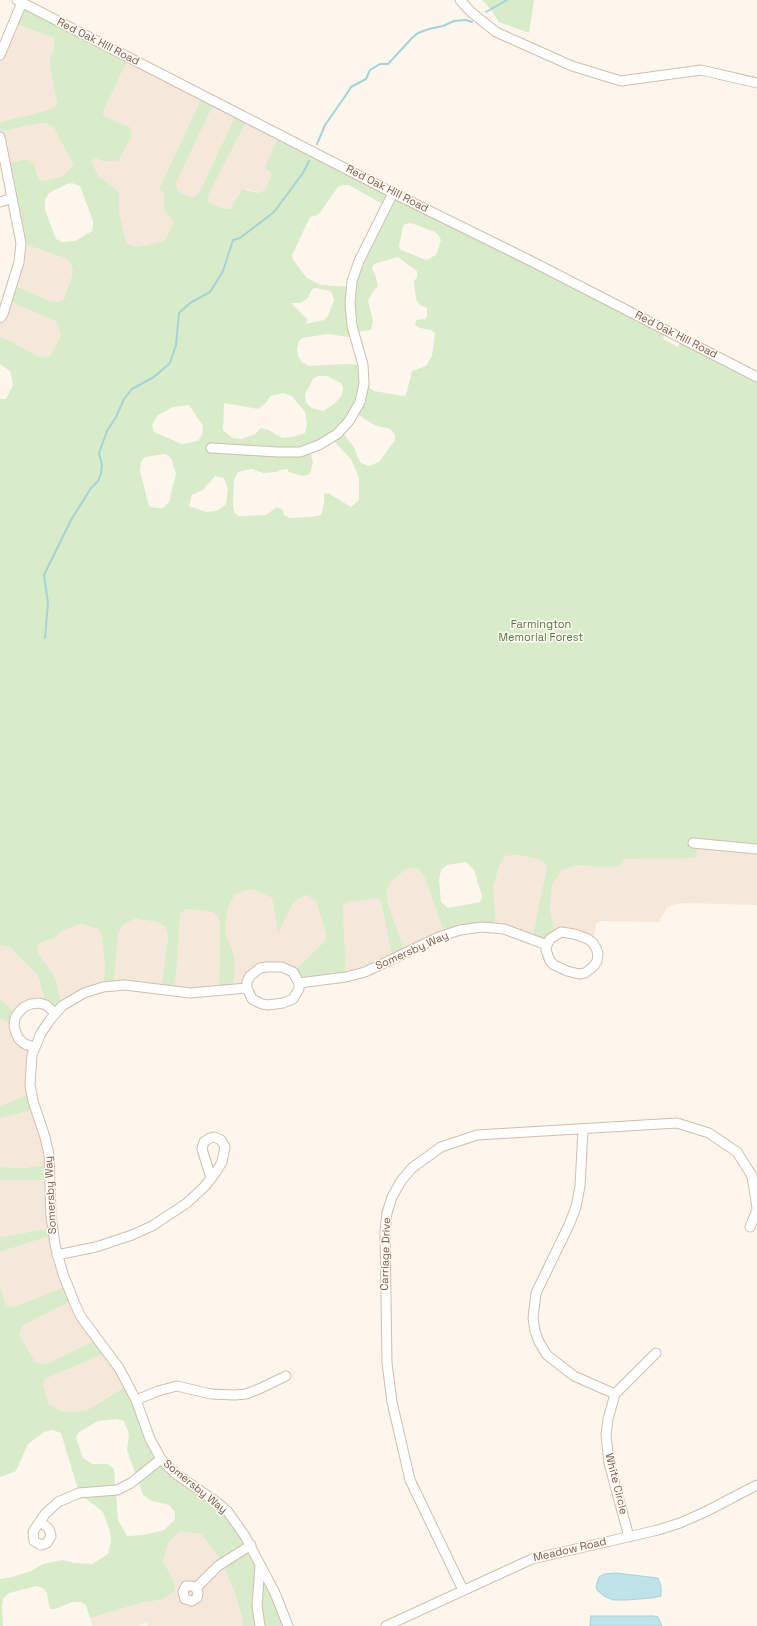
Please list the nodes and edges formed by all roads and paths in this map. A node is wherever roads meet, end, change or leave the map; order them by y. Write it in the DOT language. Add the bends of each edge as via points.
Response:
graph roads {
  1 [pos="460,0"];
  2 [pos="21,1"];
  3 [pos="0,55"];
  4 [pos="757,83"];
  5 [pos="0,137"];
  6 [pos="393,193"];
  7 [pos="12,198"];
  8 [pos="0,202"];
  9 [pos="0,318"];
  10 [pos="757,377"];
  11 [pos="211,448"];
  12 [pos="693,843"];
  13 [pos="757,849"];
  14 [pos="547,944"];
  15 [pos="299,983"];
  16 [pos="247,988"];
  17 [pos="55,1013"];
  18 [pos="34,1047"];
  19 [pos="583,1129"];
  20 [pos="211,1178"];
  21 [pos="757,1209"];
  22 [pos="750,1227"];
  23 [pos="57,1255"];
  24 [pos="656,1353"];
  25 [pos="286,1376"];
  26 [pos="615,1394"];
  27 [pos="136,1400"];
  28 [pos="161,1460"];
  29 [pos="757,1485"];
  30 [pos="40,1521"];
  31 [pos="629,1537"];
  32 [pos="250,1545"];
  33 [pos="260,1565"];
  34 [pos="196,1588"];
  35 [pos="463,1590"];
  36 [pos="260,1626"];
  37 [pos="288,1626"];
  38 [pos="386,1626"];
  1 -- 4 [label="street" via="496,32 572,66 621,81 701,70"];
  2 -- 3 [label="street"];
  2 -- 6 [label="street, Red Oak Hill Road"];
  5 -- 7 [label="street"];
  6 -- 10 [label="street, Red Oak Hill Road"];
  6 -- 11 [label="street" via="359,261 352,281 352,326 363,365 364,384 360,402 350,421 337,434 319,445 300,452"];
  7 -- 8 [label="street"];
  7 -- 9 [label="street" via="21,243 19,262"];
  12 -- 13 [label="street"];
  14 -- 14 [label="street" via="547,956 550,961 567,971 585,973 597,961 598,954 593,943 574,934 561,932"];
  14 -- 15 [label="street, Somersby Way" via="504,929 482,927 460,930 359,974 346,978"];
  15 -- 16 [label="street" via="288,968 267,967 254,971 247,982"];
  15 -- 16 [label="street" via="299,989 293,999 276,1004 256,1002"];
  16 -- 17 [label="street, Somersby Way" via="190,993 137,986 108,986 75,998"];
  17 -- 18 [label="street, Somersby Way"];
  17 -- 18 [label="street" via="46,1005 31,1004 24,1007 15,1018 14,1026 19,1039"];
  18 -- 23 [label="street, Somersby Way" via="30,1062 30,1085 49,1155 51,1216"];
  19 -- 21 [label="street, Carriage Drive" via="678,1123 709,1133 737,1152 752,1176"];
  19 -- 26 [label="street" via="580,1186 576,1207 570,1226 536,1293 533,1318 537,1336 547,1354 574,1376"];
  19 -- 35 [label="street, Carriage Drive" via="477,1135 441,1146 412,1168 401,1181 387,1213 386,1348 392,1402 410,1480"];
  20 -- 23 [label="street" via="187,1203 152,1226 114,1242"];
  21 -- 22 [label="street, Carriage Drive"];
  23 -- 27 [label="street, Somersby Way" via="66,1284 81,1317 119,1368"];
  24 -- 26 [label="street, White Circle"];
  25 -- 27 [label="street" via="246,1394 223,1396 177,1386"];
  26 -- 31 [label="street, White Circle" via="608,1418 607,1450"];
  27 -- 28 [label="street, Somersby Way" via="150,1439"];
  28 -- 30 [label="street" via="131,1483 116,1490 79,1493 65,1498 52,1507"];
  28 -- 32 [label="street, Somersby Way" via="223,1508"];
  29 -- 31 [label="street, Meadow Road" via="680,1523"];
  31 -- 35 [label="street, Meadow Road" via="532,1558"];
  32 -- 33 [label="street, Somersby Way"];
  32 -- 34 [label="street" via="228,1558"];
  33 -- 36 [label="street" via="257,1606"];
  33 -- 37 [label="street, Somersby Way" via="278,1598"];
  35 -- 38 [label="street, Meadow Road"];
}
